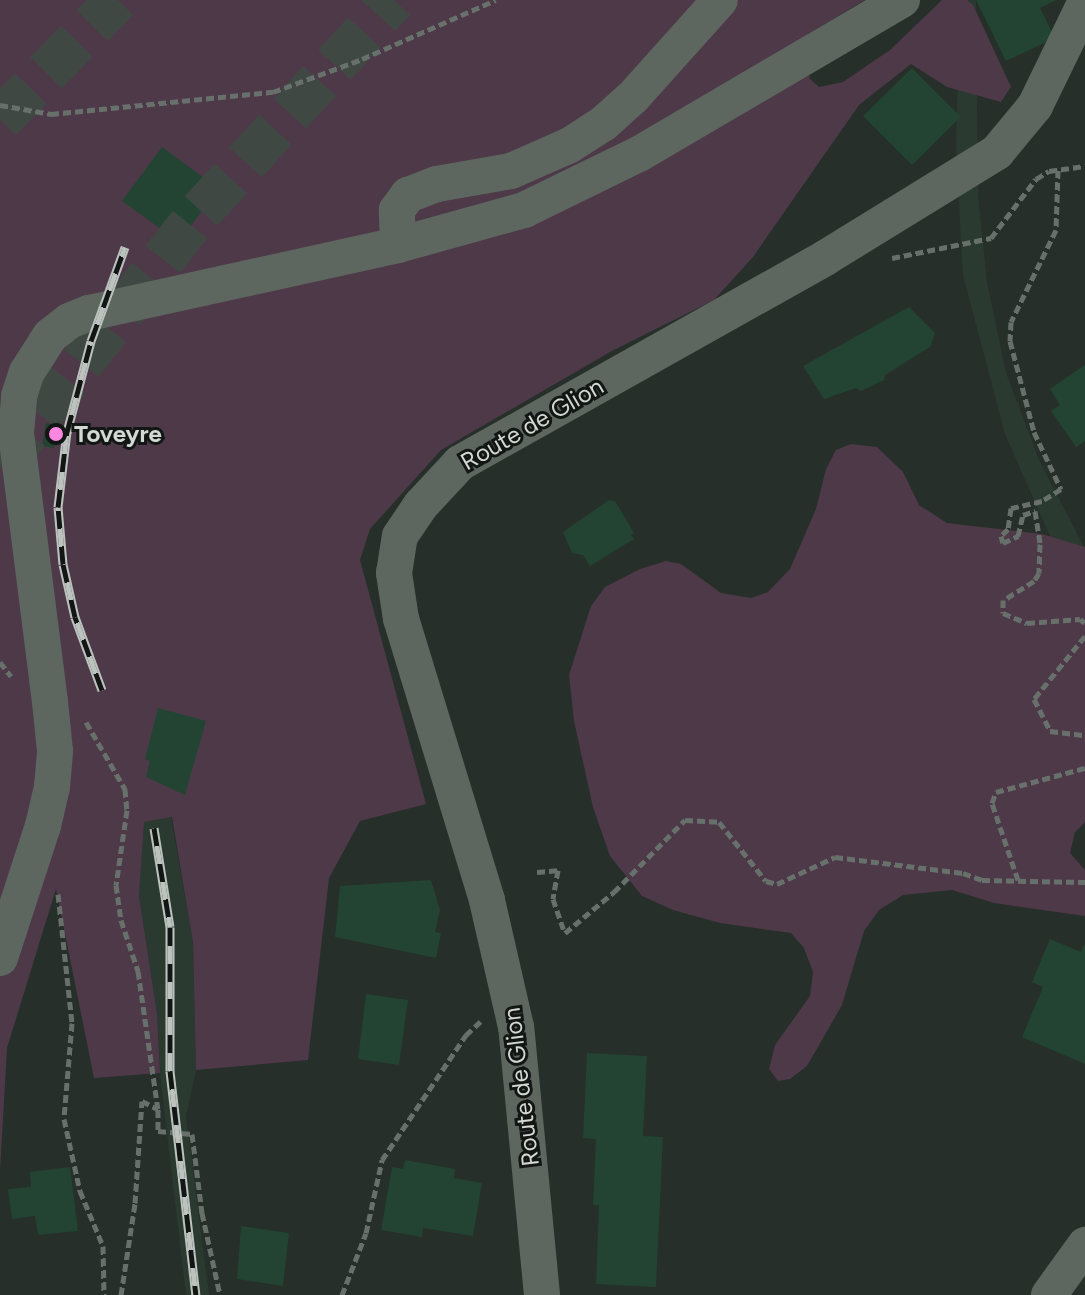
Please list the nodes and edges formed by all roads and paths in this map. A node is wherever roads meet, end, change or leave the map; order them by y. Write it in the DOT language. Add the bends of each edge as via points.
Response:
graph roads {
  1 [pos="496,0"];
  2 [pos="720,0"];
  3 [pos="902,0"];
  4 [pos="1085,3"];
  5 [pos="0,105"];
  6 [pos="1085,166"];
  7 [pos="1058,170"];
  8 [pos="398,245"];
  9 [pos="955,247"];
  10 [pos="1085,623"];
  11 [pos="1085,636"];
  12 [pos="50,702"];
  13 [pos="1085,735"];
  14 [pos="1085,768"];
  15 [pos="537,872"];
  16 [pos="57,880"];
  17 [pos="1018,880"];
  18 [pos="1085,882"];
  19 [pos="0,958"];
  20 [pos="466,1035"];
  21 [pos="158,1109"];
  22 [pos="1085,1245"];
  23 [pos="104,1295"];
  24 [pos="121,1295"];
  25 [pos="220,1295"];
  26 [pos="342,1295"];
  27 [pos="542,1295"];
  28 [pos="1049,1295"];
  1 -- 5 [label="path" via="273,92 51,114"];
  2 -- 8 [label="street" via="619,110 570,145 511,171 437,184 408,195 397,210"];
  3 -- 8 [label="street" via="573,188 475,226"];
  4 -- 27 [label="street, Route de Glion" via="1026,121 997,152 460,463 400,536 394,573 401,619 487,900 514,1015"];
  6 -- 7 [label="path"];
  7 -- 9 [label="path" via="1036,179 991,238"];
  7 -- 10 [label="path" via="1056,230 1011,322 1010,341 1034,432 1061,489 1042,501 1011,508 1003,543 1018,536 1023,515 1035,511 1039,573 1003,600 1003,613 1027,623"];
  8 -- 12 [label="street" via="89,313 69,321 36,352 19,396 16,433"];
  11 -- 13 [label="path" via="1034,699 1050,731"];
  12 -- 19 [label="street" via="52,787"];
  12 -- 21 [label="path" via="94,730 125,789 116,885 138,971"];
  14 -- 17 [label="path" via="996,792 992,803"];
  15 -- 17 [label="path" via="558,870 553,899 565,933 685,820 719,822 766,881 777,884 835,857 982,880"];
  16 -- 23 [label="path" via="72,1023 64,1119 80,1191 103,1246"];
  17 -- 18 [label="path"];
  20 -- 26 [label="path" via="382,1160 366,1233"];
  21 -- 24 [label="path" via="142,1101 135,1203"];
  21 -- 25 [label="path" via="158,1131 192,1134"];
  22 -- 28 [label="street"];
}
